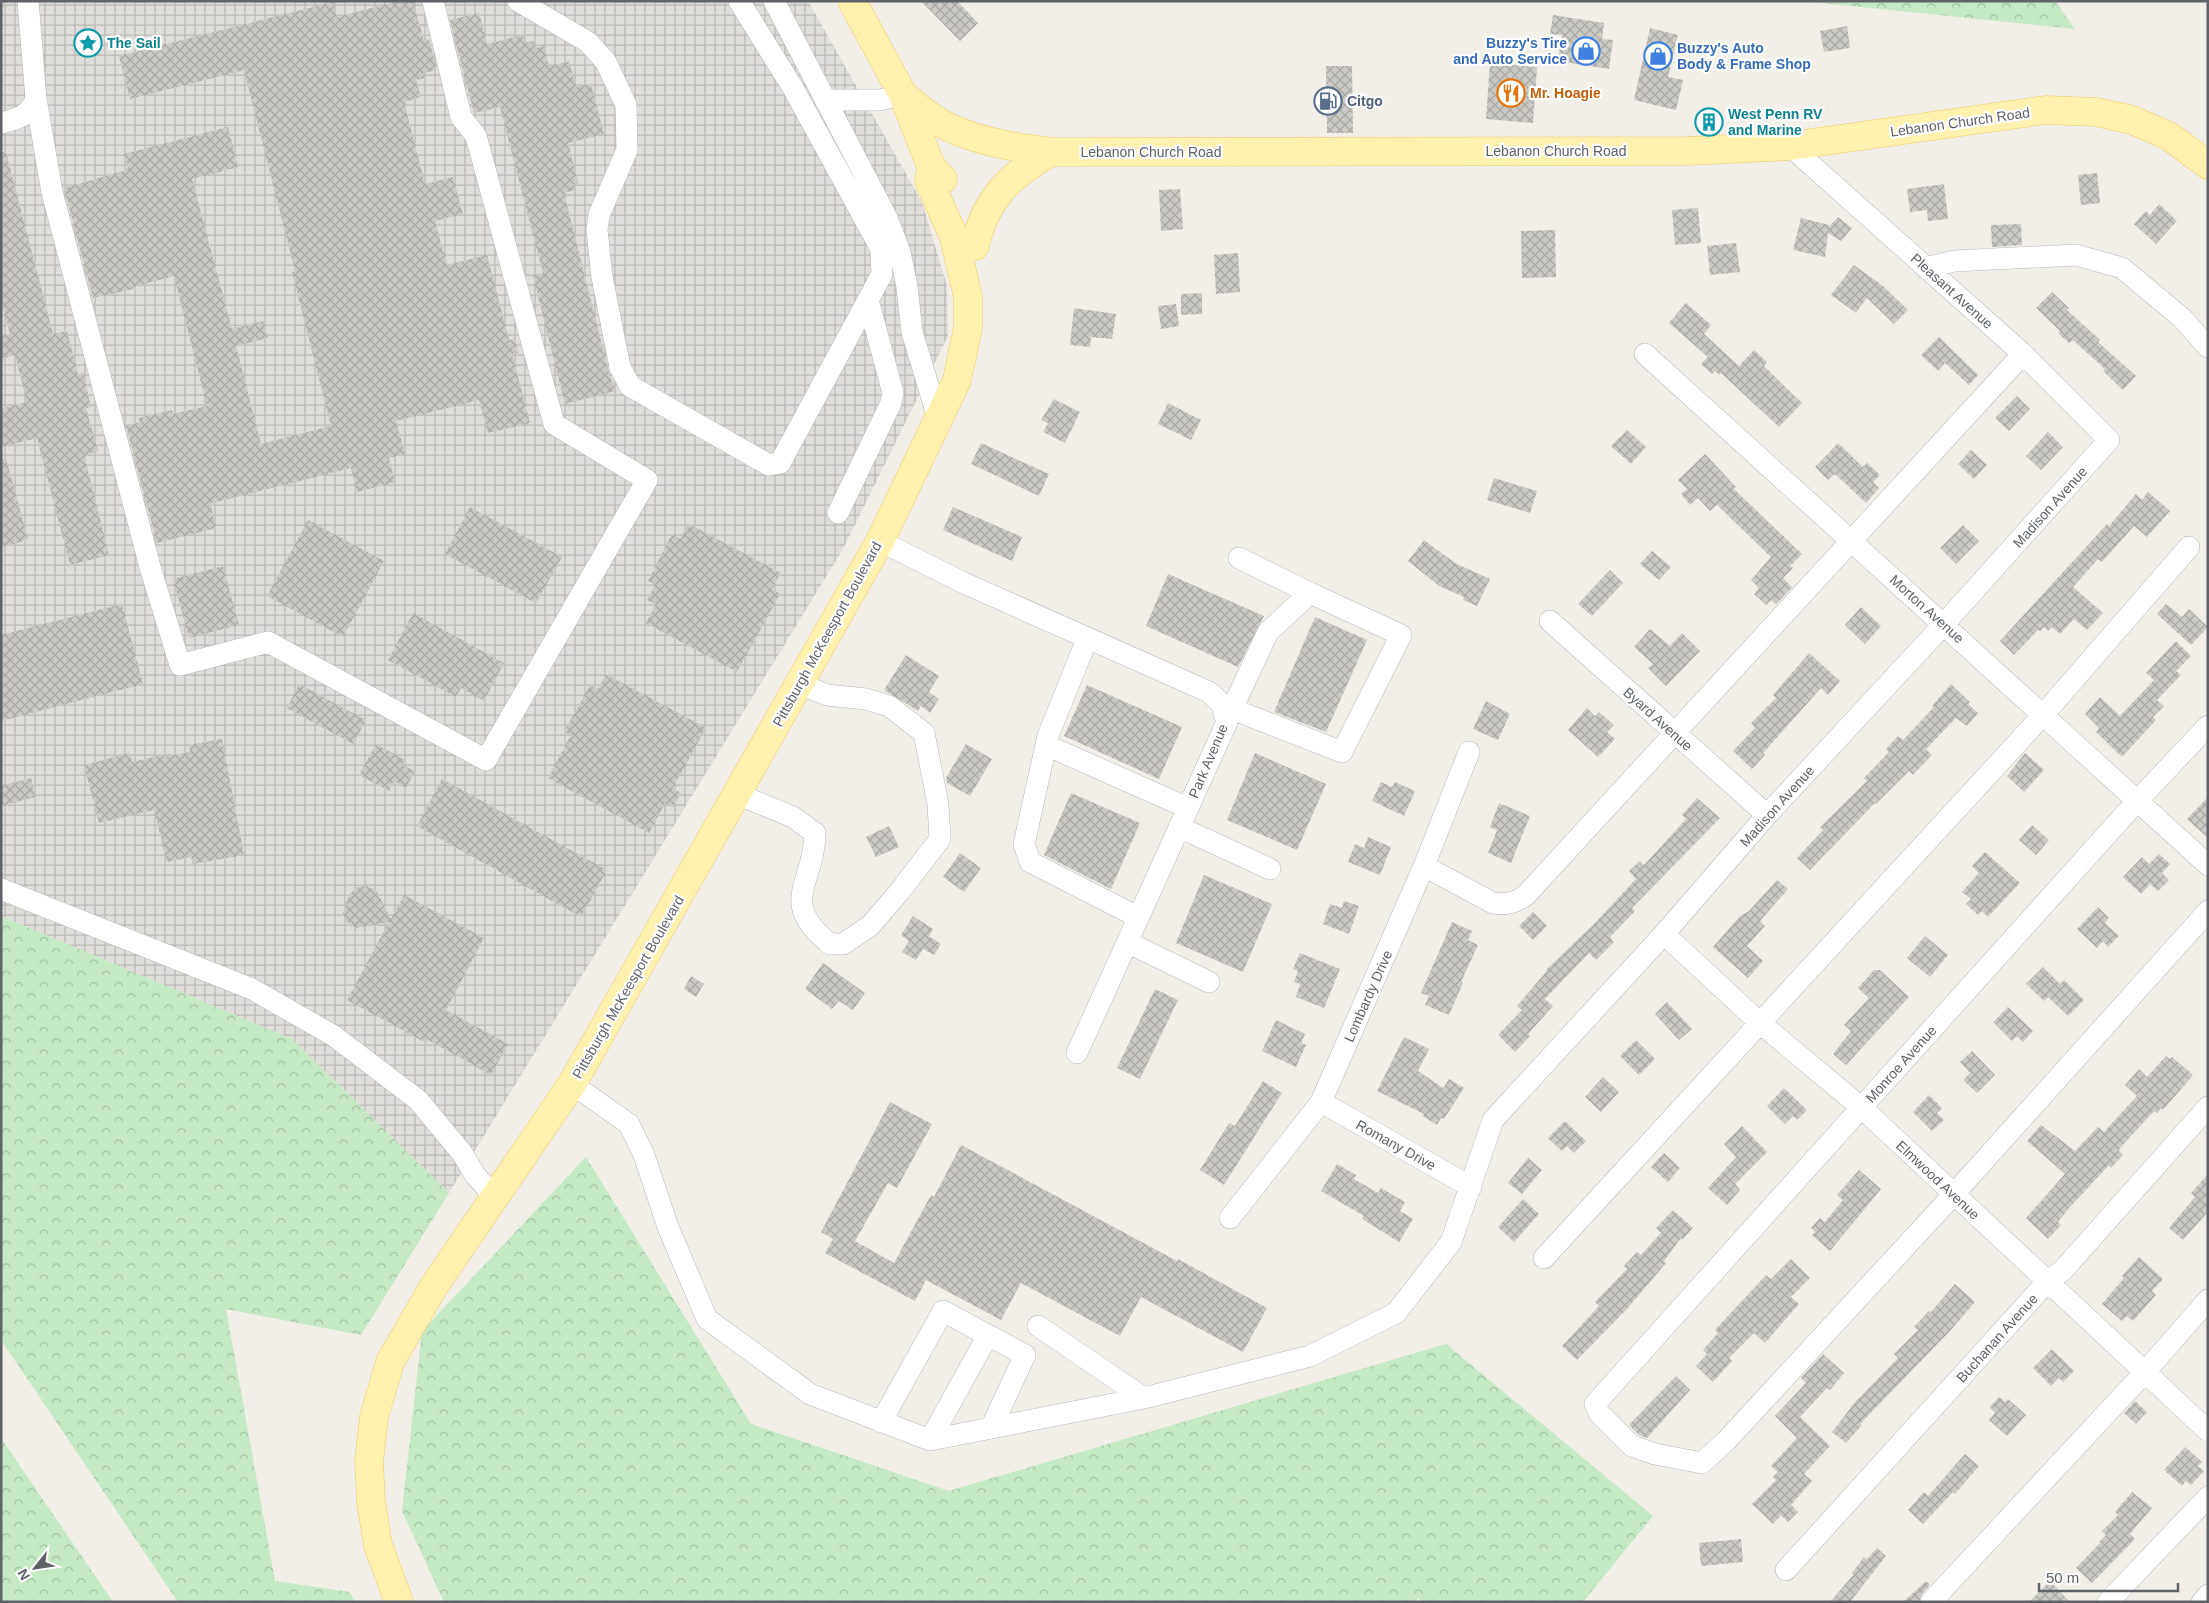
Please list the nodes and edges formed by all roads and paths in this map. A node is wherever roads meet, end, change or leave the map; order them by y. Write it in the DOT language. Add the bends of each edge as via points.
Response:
graph roads {
  1 [pos="28,1"];
  2 [pos="433,1"];
  3 [pos="518,1"];
  4 [pos="740,1"];
  5 [pos="774,1"];
  6 [pos="852,1"];
  7 [pos="903,95"];
  8 [pos="36,99"];
  9 [pos="825,100"];
  10 [pos="1,123"];
  11 [pos="1790,146"];
  12 [pos="1051,152"];
  13 [pos="2208,164"];
  14 [pos="930,166"];
  15 [pos="975,246"];
  16 [pos="1926,268"];
  17 [pos="868,300"];
  18 [pos="2208,347"];
  19 [pos="1645,354"];
  20 [pos="2023,354"];
  21 [pos="957,380"];
  22 [pos="938,418"];
  23 [pos="2109,440"];
  24 [pos="838,513"];
  25 [pos="1852,540"];
  26 [pos="880,541"];
  27 [pos="2189,547"];
  28 [pos="1239,558"];
  29 [pos="1310,593"];
  30 [pos="1550,622"];
  31 [pos="1944,624"];
  32 [pos="1087,639"];
  33 [pos="800,684"];
  34 [pos="1226,706"];
  35 [pos="2043,715"];
  36 [pos="2208,726"];
  37 [pos="1675,734"];
  38 [pos="1046,745"];
  39 [pos="1470,752"];
  40 [pos="737,794"];
  41 [pos="2137,801"];
  42 [pos="1767,815"];
  43 [pos="1184,817"];
  44 [pos="2208,865"];
  45 [pos="1424,866"];
  46 [pos="1270,869"];
  47 [pos="1,889"];
  48 [pos="2208,911"];
  49 [pos="1138,917"];
  50 [pos="1664,934"];
  51 [pos="1127,942"];
  52 [pos="1209,982"];
  53 [pos="1760,1023"];
  54 [pos="1077,1053"];
  55 [pos="572,1084"];
  56 [pos="1321,1102"];
  57 [pos="2208,1107"];
  58 [pos="1862,1108"];
  59 [pos="1471,1187"];
  60 [pos="1954,1194"];
  61 [pos="495,1197"];
  62 [pos="1230,1218"];
  63 [pos="1544,1258"];
  64 [pos="2047,1282"];
  65 [pos="2208,1300"];
  66 [pos="1038,1326"];
  67 [pos="988,1335"];
  68 [pos="2144,1372"];
  69 [pos="1144,1398"];
  70 [pos="881,1422"];
  71 [pos="992,1428"];
  72 [pos="2208,1431"];
  73 [pos="930,1440"];
  74 [pos="2208,1497"];
  75 [pos="1786,1570"];
  76 [pos="2208,1595"];
  77 [pos="399,1602"];
  78 [pos="1931,1602"];
  79 [pos="2108,1602"];
  80 [pos="2202,1602"];
  1 -- 8 [label="street"];
  2 -- 8 [label="street" via="461,117 476,136 554,424 647,480 486,760 268,642 180,666 150,567 52,192"];
  3 -- 17 [label="street" via="588,42 606,62 626,105 627,150 599,215 597,230 602,276 620,367 630,386 769,465 780,463"];
  4 -- 17 [label="street" via="881,249 882,274"];
  5 -- 9 [label="street"];
  6 -- 7 [label="main road, Pittsburgh McKeesport Boulevard"];
  7 -- 9 [label="street" via="879,100"];
  7 -- 12 [label="main road, Lebanon Church Road" via="937,121 973,136 1004,146"];
  7 -- 14 [label="main road, Pittsburgh McKeesport Boulevard"];
  8 -- 10 [label="street" via="29,112 17,120"];
  9 -- 22 [label="street" via="887,218 900,252 912,332"];
  11 -- 12 [label="main road, Lebanon Church Road" via="1688,150"];
  11 -- 13 [label="main road, Lebanon Church Road" via="2045,110 2097,112 2132,120 2169,136"];
  11 -- 16 [label="street, Pleasant Avenue"];
  12 -- 15 [label="main road" via="1025,167 1000,191 980,225"];
  14 -- 15 [label="main road, Pittsburgh McKeesport Boulevard" via="943,178"];
  14 -- 21 [label="main road, Pittsburgh McKeesport Boulevard" via="929,181 954,236 968,296 968,328"];
  15 -- 21 [label="main road, Pittsburgh McKeesport Boulevard" via="983,293 982,331 973,362"];
  16 -- 18 [label="street" via="1954,261 2076,255 2122,268 2182,318"];
  16 -- 20 [label="street, Pleasant Avenue"];
  17 -- 24 [label="street" via="893,393"];
  19 -- 25 [label="street, Morton Avenue"];
  20 -- 23 [label="street, Pleasant Avenue"];
  20 -- 25 [label="street"];
  21 -- 22 [label="main road, Pittsburgh McKeesport Boulevard"];
  22 -- 26 [label="main road, Pittsburgh McKeesport Boulevard"];
  23 -- 31 [label="street, Madison Avenue"];
  25 -- 31 [label="street, Morton Avenue"];
  25 -- 37 [label="street"];
  26 -- 32 [label="street, Park Avenue"];
  26 -- 33 [label="main road, Pittsburgh McKeesport Boulevard"];
  27 -- 35 [label="street"];
  28 -- 29 [label="street"];
  29 -- 34 [label="street" via="1268,632"];
  29 -- 34 [label="street" via="1401,635 1342,752"];
  30 -- 37 [label="street, Byard Avenue"];
  31 -- 35 [label="street, Morton Avenue"];
  31 -- 42 [label="street, Madison Avenue"];
  32 -- 34 [label="street, Park Avenue" via="1209,692"];
  32 -- 38 [label="street"];
  33 -- 40 [label="main road, Pittsburgh McKeesport Boulevard"];
  33 -- 40 [label="street" via="827,695 866,699 889,706 924,733 938,804 940,839 870,926 843,944 830,944 814,932 802,913 802,887 812,860 815,833 793,816"];
  34 -- 43 [label="street, Park Avenue" via="1227,722"];
  35 -- 41 [label="street, Morton Avenue"];
  35 -- 53 [label="street"];
  36 -- 41 [label="street, Monroe Avenue"];
  37 -- 42 [label="street, Byard Avenue"];
  37 -- 45 [label="street" via="1516,903 1493,903"];
  38 -- 43 [label="street"];
  38 -- 49 [label="street" via="1024,844 1030,862"];
  39 -- 45 [label="street, Lombardy Drive"];
  40 -- 55 [label="main road, Pittsburgh McKeesport Boulevard"];
  41 -- 44 [label="street, Morton Avenue"];
  41 -- 58 [label="street, Monroe Avenue"];
  42 -- 50 [label="street, Madison Avenue"];
  43 -- 46 [label="street"];
  43 -- 49 [label="street, Park Avenue"];
  45 -- 56 [label="street, Lombardy Drive"];
  47 -- 61 [label="street" via="252,989 334,1036 418,1100"];
  48 -- 60 [label="street"];
  49 -- 51 [label="street, Park Avenue"];
  50 -- 53 [label="street, Elmwood Avenue"];
  50 -- 59 [label="street, Madison Avenue" via="1493,1120"];
  51 -- 52 [label="street"];
  51 -- 54 [label="street, Park Avenue"];
  53 -- 58 [label="street, Elmwood Avenue"];
  53 -- 63 [label="street"];
  55 -- 61 [label="main road, Pittsburgh McKeesport Boulevard"];
  55 -- 70 [label="street" via="629,1124 707,1319 810,1394"];
  56 -- 59 [label="street, Romany Drive"];
  56 -- 62 [label="street, Lombardy Drive"];
  57 -- 64 [label="street, Buchanan Avenue" via="2064,1270"];
  58 -- 60 [label="street, Elmwood Avenue"];
  58 -- 60 [label="street, Monroe Avenue" via="1596,1404 1599,1413 1632,1446 1702,1463"];
  59 -- 69 [label="street, Madison Avenue" via="1452,1242 1396,1313 1310,1356"];
  60 -- 64 [label="street, Elmwood Avenue"];
  61 -- 77 [label="main road, Pittsburgh McKeesport Boulevard" via="411,1322 390,1362 374,1417 369,1461 371,1502 378,1545"];
  64 -- 68 [label="street, Elmwood Avenue"];
  64 -- 75 [label="street, Buchanan Avenue"];
  65 -- 68 [label="street"];
  66 -- 69 [label="street"];
  67 -- 70 [label="street" via="943,1311"];
  67 -- 71 [label="street" via="1025,1355"];
  67 -- 73 [label="street"];
  68 -- 72 [label="street, Elmwood Avenue"];
  68 -- 78 [label="street"];
  69 -- 71 [label="street, Madison Avenue"];
  70 -- 73 [label="street"];
  71 -- 73 [label="street, Madison Avenue"];
  74 -- 79 [label="street"];
  76 -- 80 [label="street"];
}
